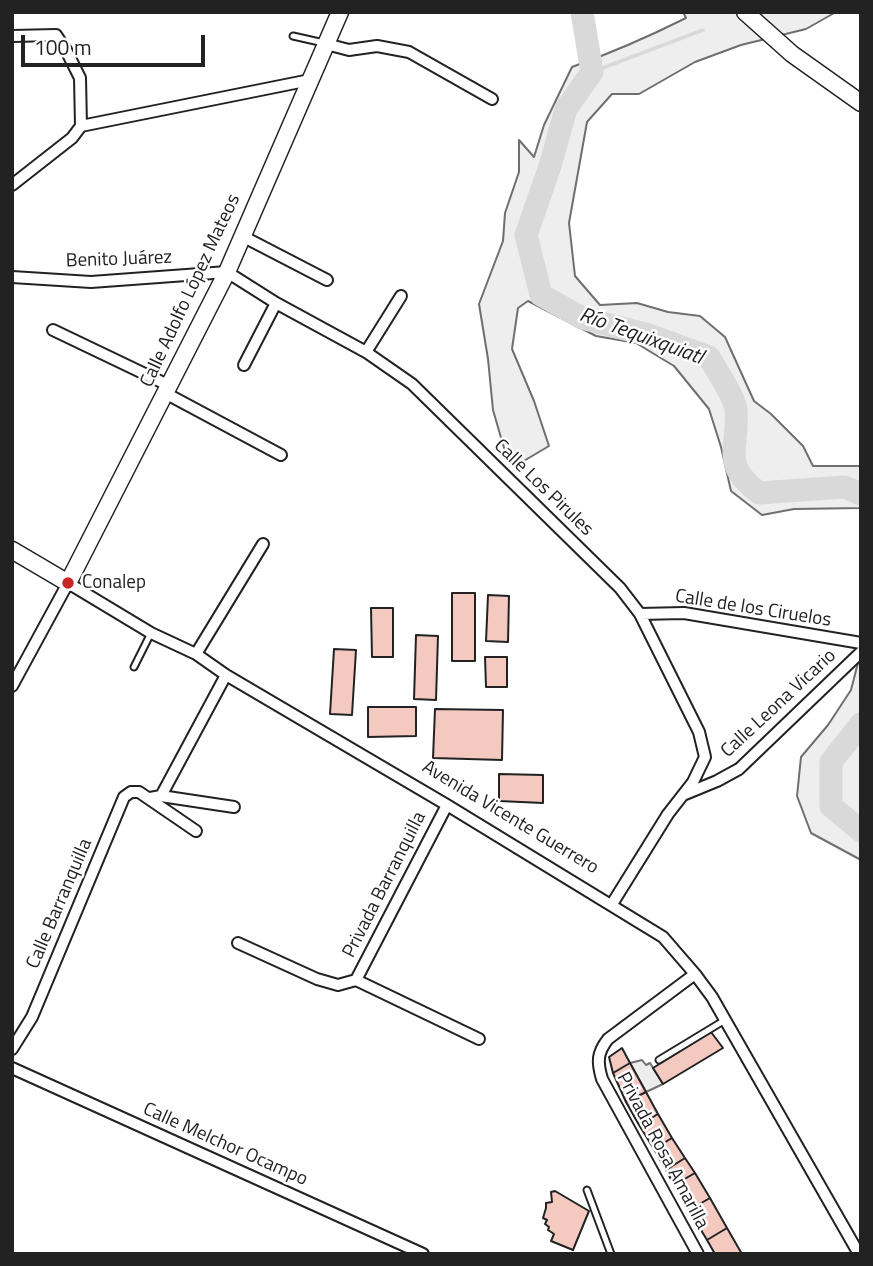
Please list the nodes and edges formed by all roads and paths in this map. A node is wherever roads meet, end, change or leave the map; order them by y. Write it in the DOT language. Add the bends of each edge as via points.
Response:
graph roads {
  1 [pos="340,12"];
  2 [pos="745,12"];
  3 [pos="12,36"];
  4 [pos="293,36"];
  5 [pos="326,44"];
  6 [pos="310,80"];
  7 [pos="492,99"];
  8 [pos="861,103"];
  9 [pos="81,126"];
  10 [pos="12,185"];
  11 [pos="242,236"];
  12 [pos="227,272"];
  13 [pos="12,277"];
  14 [pos="327,280"];
  15 [pos="401,296"];
  16 [pos="276,303"];
  17 [pos="53,330"];
  18 [pos="366,352"];
  19 [pos="244,365"];
  20 [pos="169,390"];
  21 [pos="281,455"];
  22 [pos="262,544"];
  23 [pos="12,550"];
  24 [pos="68,583"];
  25 [pos="640,614"];
  26 [pos="151,633"];
  27 [pos="861,643"];
  28 [pos="861,652"];
  29 [pos="196,654"];
  30 [pos="134,667"];
  31 [pos="226,675"];
  32 [pos="12,686"];
  33 [pos="680,796"];
  34 [pos="155,797"];
  35 [pos="447,805"];
  36 [pos="234,807"];
  37 [pos="196,831"];
  38 [pos="612,904"];
  39 [pos="238,943"];
  40 [pos="695,974"];
  41 [pos="356,980"];
  42 [pos="726,1020"];
  43 [pos="479,1039"];
  44 [pos="12,1049"];
  45 [pos="659,1060"];
  46 [pos="12,1068"];
  47 [pos="587,1190"];
  48 [pos="423,1254"];
  49 [pos="611,1254"];
  50 [pos="698,1254"];
  51 [pos="859,1254"];
  1 -- 5 [label="main road, Calle Adolfo López Mateos"];
  2 -- 8 [label="main road" via="792,54"];
  3 -- 9 [label="street" via="56,35 80,78"];
  4 -- 5 [label="lane"];
  5 -- 6 [label="main road, Calle Adolfo López Mateos"];
  5 -- 7 [label="street" via="349,50 377,46 409,52"];
  6 -- 9 [label="street"];
  6 -- 11 [label="main road, Calle Adolfo López Mateos"];
  9 -- 10 [label="street"];
  11 -- 12 [label="main road, Calle Adolfo López Mateos"];
  11 -- 14 [label="street"];
  12 -- 13 [label="street, Benito Juárez" via="91,282"];
  12 -- 16 [label="street, Calle Los Pirules"];
  12 -- 20 [label="main road, Calle Adolfo López Mateos"];
  15 -- 18 [label="street"];
  16 -- 18 [label="street, Calle Los Pirules"];
  16 -- 19 [label="street"];
  17 -- 20 [label="street"];
  18 -- 25 [label="street, Calle Los Pirules" via="412,384 620,587"];
  20 -- 21 [label="street"];
  20 -- 24 [label="main road, Calle Adolfo López Mateos"];
  22 -- 29 [label="street"];
  23 -- 24 [label="main road, Avenida Vicente Guerrero"];
  24 -- 26 [label="street, Avenida Vicente Guerrero"];
  24 -- 32 [label="street"];
  25 -- 27 [label="street, Calle de los Ciruelos" via="684,613"];
  25 -- 33 [label="street, Calle Los Pirules" via="699,732 705,757"];
  26 -- 29 [label="street, Avenida Vicente Guerrero"];
  26 -- 30 [label="lane"];
  28 -- 33 [label="street, Calle Leona Vicario" via="739,769"];
  29 -- 31 [label="street, Avenida Vicente Guerrero"];
  31 -- 34 [label="street"];
  31 -- 35 [label="street, Avenida Vicente Guerrero"];
  33 -- 38 [label="street, Calle Los Pirules"];
  34 -- 36 [label="street, Calle Barranquilla"];
  34 -- 37 [label="street"];
  34 -- 44 [label="street, Calle Barranquilla" via="131,792 124,797 32,1017"];
  35 -- 38 [label="street, Avenida Vicente Guerrero"];
  35 -- 41 [label="street, Privada Barranquilla"];
  38 -- 40 [label="street, Avenida Vicente Guerrero" via="663,937"];
  39 -- 41 [label="street, Privada Barranquilla" via="317,979 338,985"];
  40 -- 42 [label="street, Avenida Vicente Guerrero"];
  40 -- 50 [label="street, Privada Rosa Amarilla" via="608,1039 599,1051 598,1065"];
  41 -- 43 [label="street"];
  42 -- 45 [label="lane"];
  42 -- 51 [label="street, Avenida Vicente Guerrero"];
  46 -- 48 [label="street, Calle Melchor Ocampo"];
  47 -- 49 [label="lane"];
}
